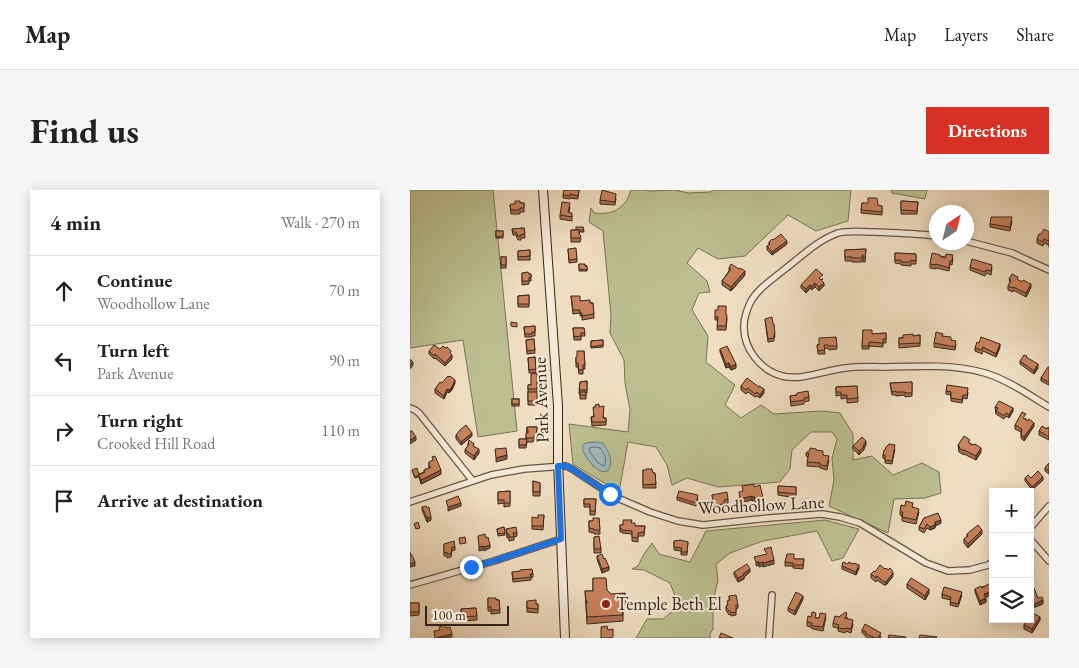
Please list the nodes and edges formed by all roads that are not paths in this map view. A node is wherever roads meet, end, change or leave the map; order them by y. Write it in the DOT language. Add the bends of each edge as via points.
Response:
graph roads {
  1 [pos="543,190"];
  2 [pos="929,236"];
  3 [pos="974,243"];
  4 [pos="1049,270"];
  5 [pos="1049,407"];
  6 [pos="410,408"];
  7 [pos="558,466"];
  8 [pos="472,480"];
  9 [pos="410,502"];
  10 [pos="1049,506"];
  11 [pos="1034,523"];
  12 [pos="561,539"];
  13 [pos="1034,544"];
  14 [pos="1049,561"];
  15 [pos="989,564"];
  16 [pos="410,585"];
  17 [pos="772,595"];
  18 [pos="565,638"];
  19 [pos="769,638"];
  1 -- 7 [label="main road, Park Avenue" via="558,406"];
  2 -- 5 [label="street" via="840,232 823,240 752,299 744,325 751,351 769,371 783,376 797,377 847,368 918,366 980,372 996,377"];
  3 -- 4 [label="street" via="1012,253"];
  6 -- 8 [label="street" via="419,413"];
  7 -- 8 [label="street" via="524,469"];
  7 -- 12 [label="main road, Park Avenue"];
  7 -- 15 [label="street, Woodhollow Lane" via="572,469 613,496 678,521 703,525 822,514 860,523 926,563 948,571 970,570"];
  8 -- 9 [label="street"];
  10 -- 11 [label="street"];
  12 -- 16 [label="street"];
  12 -- 18 [label="main road, Park Avenue"];
  13 -- 14 [label="street"];
  17 -- 19 [label="street"];
}
